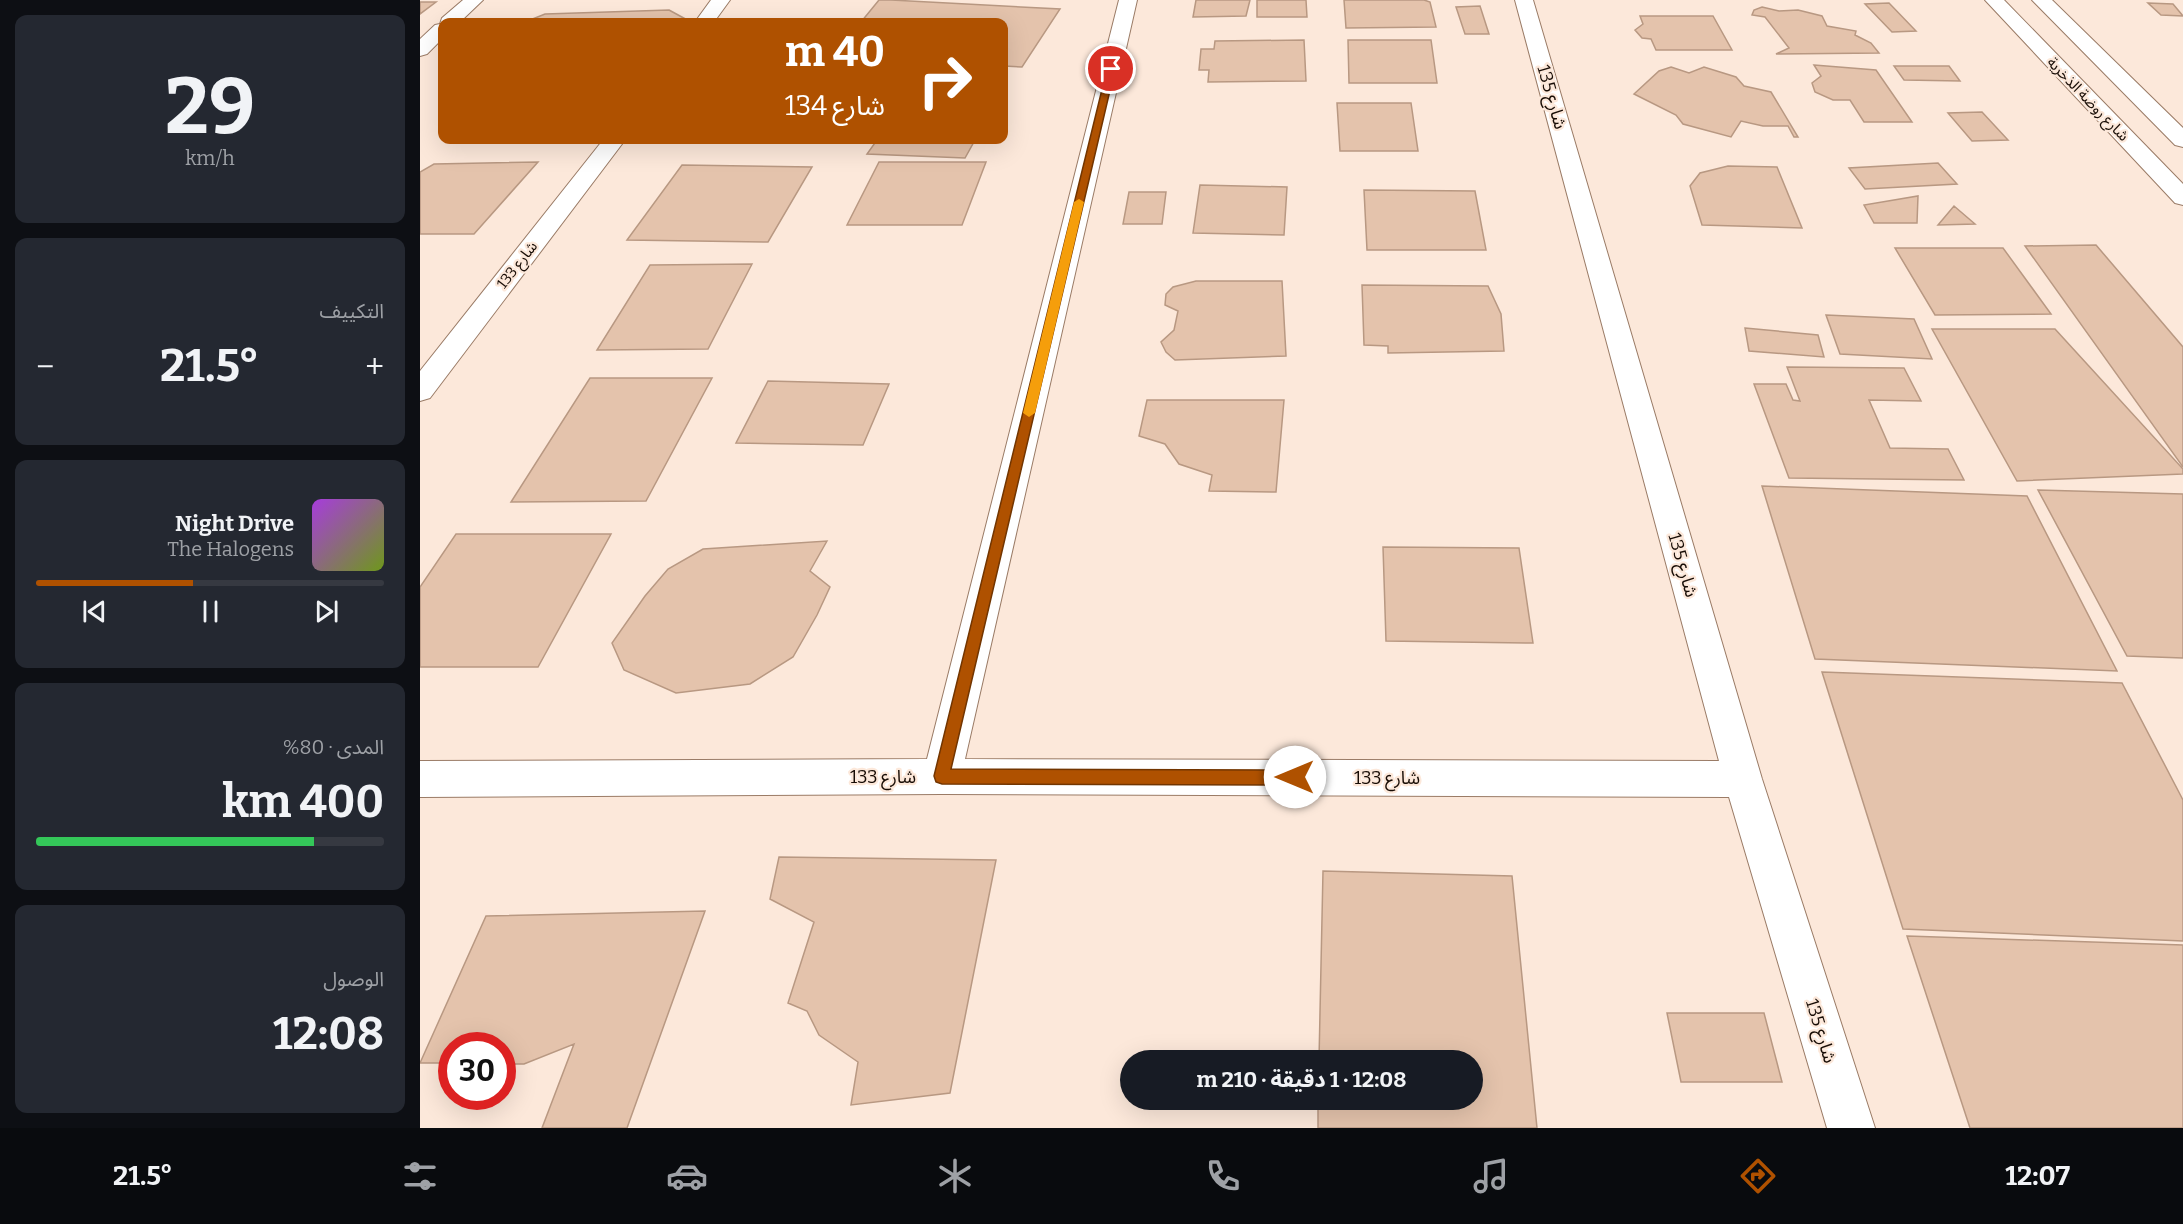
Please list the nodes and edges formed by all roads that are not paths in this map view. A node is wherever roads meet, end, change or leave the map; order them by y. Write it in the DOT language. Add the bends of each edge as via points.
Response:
graph roads {
  1 [pos="474,0"];
  2 [pos="722,0"];
  3 [pos="1128,0"];
  4 [pos="1524,0"];
  5 [pos="1994,0"];
  6 [pos="2041,0"];
  7 [pos="454,18"];
  8 [pos="707,18"];
  9 [pos="438,33"];
  10 [pos="420,50"];
  11 [pos="2183,140"];
  12 [pos="611,144"];
  13 [pos="2183,198"];
  14 [pos="420,391"];
  15 [pos="942,776"];
  16 [pos="420,779"];
  17 [pos="1743,779"];
  18 [pos="1851,1128"];
  1 -- 7 [label="street"];
  2 -- 8 [label="street"];
  3 -- 15 [label="street"];
  4 -- 17 [label="street, شارع 135"];
  5 -- 13 [label="street, شارع روضة الذخرية"];
  6 -- 11 [label="street"];
  9 -- 10 [label="street"];
  12 -- 14 [label="street, شارع 133"];
  15 -- 16 [label="street, شارع 133"];
  15 -- 17 [label="street, شارع 133"];
  17 -- 18 [label="street, شارع 135"];
}
